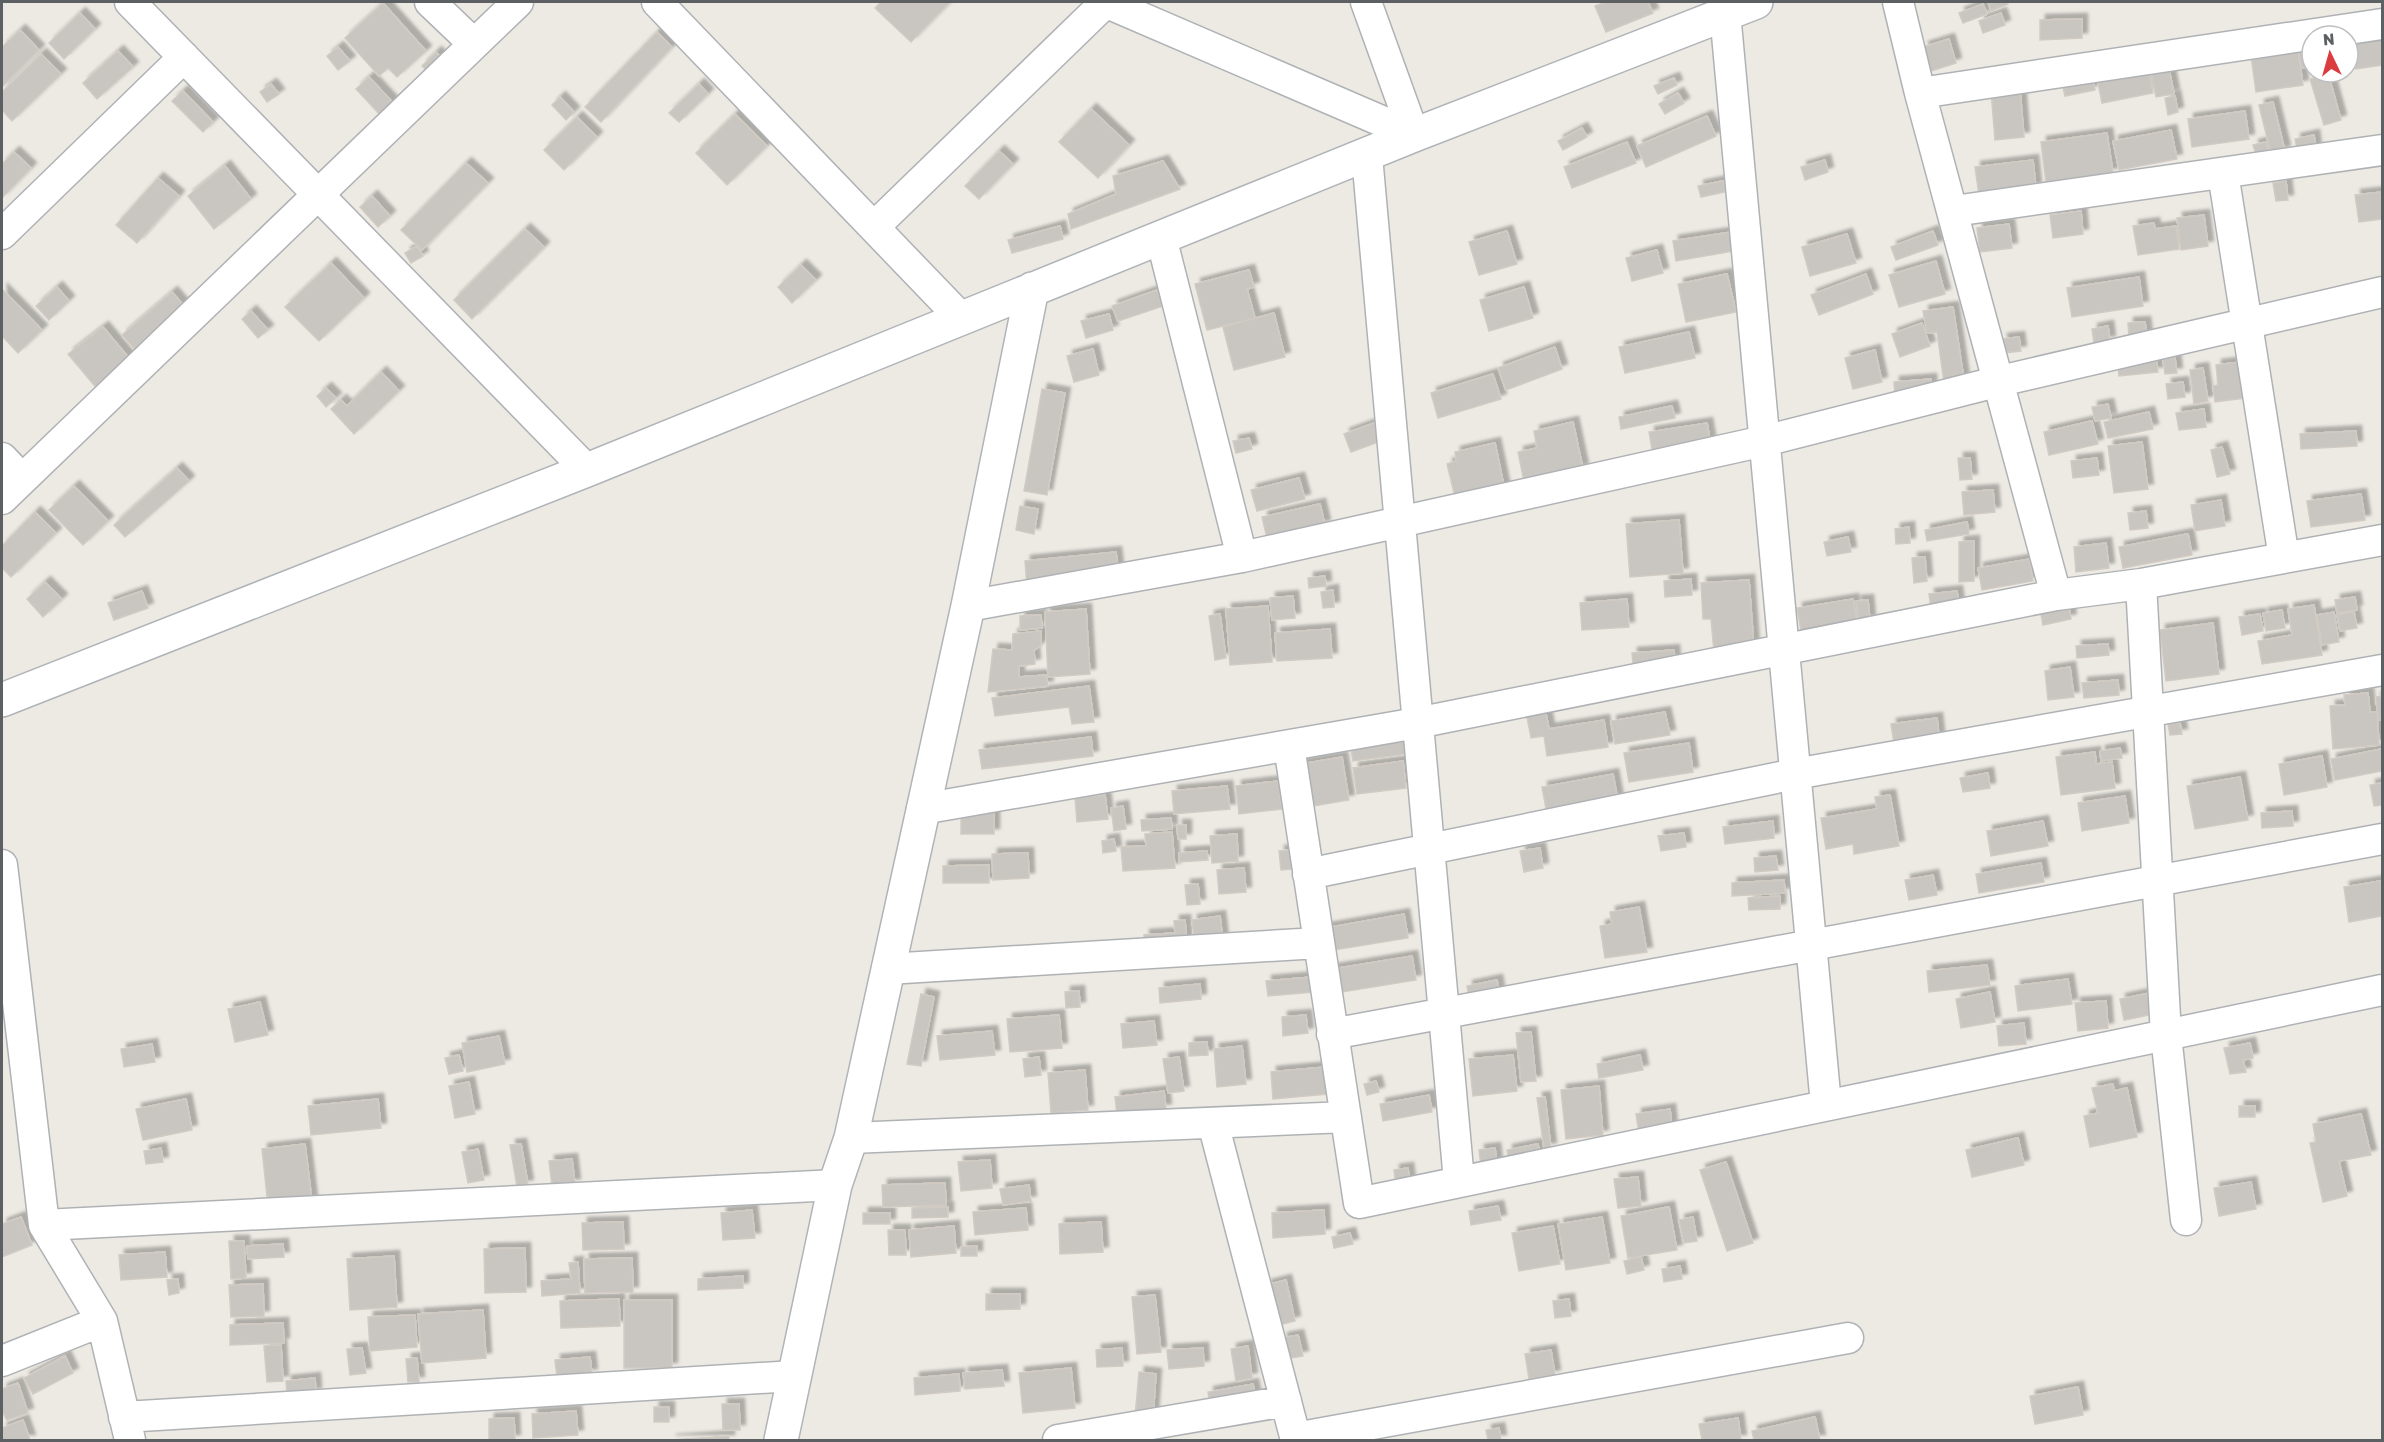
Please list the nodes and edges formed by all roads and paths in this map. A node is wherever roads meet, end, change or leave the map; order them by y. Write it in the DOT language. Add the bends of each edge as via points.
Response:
graph roads {
  1 [pos="130,2"];
  2 [pos="430,2"];
  3 [pos="518,2"];
  4 [pos="657,2"];
  5 [pos="1106,2"];
  6 [pos="1366,2"];
  7 [pos="1756,2"];
  8 [pos="1898,2"];
  9 [pos="1725,14"];
  10 [pos="2382,24"];
  11 [pos="474,44"];
  12 [pos="184,57"];
  13 [pos="1920,93"];
  14 [pos="1414,135"];
  15 [pos="2382,150"];
  16 [pos="1367,156"];
  17 [pos="2223,173"];
  18 [pos="318,194"];
  19 [pos="1954,211"];
  20 [pos="874,227"];
  21 [pos="2,234"];
  22 [pos="1161,237"];
  23 [pos="1032,289"];
  24 [pos="2382,292"];
  25 [pos="961,318"];
  26 [pos="2246,323"];
  27 [pos="2001,381"];
  28 [pos="1764,441"];
  29 [pos="2,458"];
  30 [pos="587,470"];
  31 [pos="12,489"];
  32 [pos="1398,520"];
  33 [pos="2382,540"];
  34 [pos="1242,557"];
  35 [pos="2284,558"];
  36 [pos="2141,584"];
  37 [pos="2056,595"];
  38 [pos="968,606"];
  39 [pos="1784,651"];
  40 [pos="2382,670"];
  41 [pos="2,700"];
  42 [pos="2147,713"];
  43 [pos="1417,723"];
  44 [pos="1289,746"];
  45 [pos="1795,774"];
  46 [pos="922,809"];
  47 [pos="2382,839"];
  48 [pos="1428,849"];
  49 [pos="2,864"];
  50 [pos="1308,874"];
  51 [pos="2156,881"];
  52 [pos="1318,943"];
  53 [pos="1812,945"];
  54 [pos="887,969"];
  55 [pos="2382,990"];
  56 [pos="1443,1014"];
  57 [pos="1332,1034"];
  58 [pos="2166,1035"];
  59 [pos="1826,1105"];
  60 [pos="1346,1117"];
  61 [pos="1213,1123"];
  62 [pos="851,1138"];
  63 [pos="1459,1181"];
  64 [pos="835,1185"];
  65 [pos="2186,1220"];
  66 [pos="44,1225"];
  67 [pos="102,1321"];
  68 [pos="1848,1338"];
  69 [pos="2,1361"];
  70 [pos="794,1376"];
  71 [pos="1286,1401"];
  72 [pos="127,1429"];
  73 [pos="1296,1439"];
  74 [pos="781,1440"];
  75 [pos="1058,1440"];
  1 -- 12 [label="street"];
  2 -- 11 [label="street"];
  3 -- 11 [label="street"];
  4 -- 20 [label="street"];
  5 -- 14 [label="street"];
  5 -- 20 [label="street"];
  6 -- 14 [label="street"];
  7 -- 9 [label="street"];
  8 -- 13 [label="street"];
  9 -- 14 [label="street"];
  9 -- 28 [label="street"];
  10 -- 13 [label="street"];
  11 -- 18 [label="street"];
  12 -- 18 [label="street"];
  12 -- 21 [label="street"];
  13 -- 19 [label="street"];
  14 -- 16 [label="street"];
  15 -- 17 [label="street"];
  16 -- 22 [label="street"];
  16 -- 32 [label="street"];
  17 -- 19 [label="street"];
  17 -- 26 [label="street"];
  18 -- 30 [label="street"];
  18 -- 31 [label="street"];
  19 -- 27 [label="street"];
  20 -- 25 [label="street"];
  22 -- 23 [label="street"];
  22 -- 34 [label="street"];
  23 -- 25 [label="street"];
  23 -- 38 [label="street"];
  24 -- 26 [label="street"];
  25 -- 30 [label="street"];
  26 -- 27 [label="street"];
  26 -- 35 [label="street"];
  27 -- 28 [label="street"];
  27 -- 37 [label="street"];
  28 -- 32 [label="street"];
  28 -- 39 [label="street"];
  29 -- 31 [label="street"];
  30 -- 41 [label="street"];
  32 -- 34 [label="street"];
  32 -- 43 [label="street"];
  33 -- 35 [label="street"];
  34 -- 38 [label="street"];
  35 -- 36 [label="street"];
  36 -- 37 [label="street"];
  36 -- 42 [label="street"];
  37 -- 39 [label="street"];
  38 -- 46 [label="street"];
  39 -- 43 [label="street"];
  39 -- 45 [label="street"];
  40 -- 42 [label="street"];
  42 -- 45 [label="street"];
  42 -- 51 [label="street"];
  43 -- 44 [label="street"];
  43 -- 48 [label="street"];
  44 -- 46 [label="street"];
  44 -- 50 [label="street"];
  45 -- 48 [label="street"];
  45 -- 53 [label="street"];
  46 -- 54 [label="street"];
  47 -- 51 [label="street"];
  48 -- 50 [label="street"];
  48 -- 56 [label="street"];
  49 -- 66 [label="street"];
  50 -- 52 [label="street"];
  51 -- 53 [label="street"];
  51 -- 58 [label="street"];
  52 -- 54 [label="street"];
  52 -- 57 [label="street"];
  53 -- 56 [label="street"];
  53 -- 59 [label="street"];
  54 -- 62 [label="street"];
  55 -- 58 [label="street"];
  56 -- 57 [label="street"];
  56 -- 63 [label="street"];
  57 -- 60 [label="street"];
  58 -- 59 [label="street"];
  58 -- 65 [label="street"];
  59 -- 63 [label="street"];
  60 -- 61 [label="street"];
  60 -- 63 [label="street" via="1359,1203"];
  61 -- 62 [label="street"];
  61 -- 71 [label="street"];
  62 -- 64 [label="street"];
  64 -- 66 [label="street"];
  64 -- 70 [label="street"];
  66 -- 67 [label="street"];
  67 -- 69 [label="street"];
  67 -- 72 [label="street"];
  68 -- 73 [label="street"];
  70 -- 72 [label="street"];
  70 -- 74 [label="street"];
  71 -- 73 [label="street"];
  71 -- 75 [label="street"];
}
